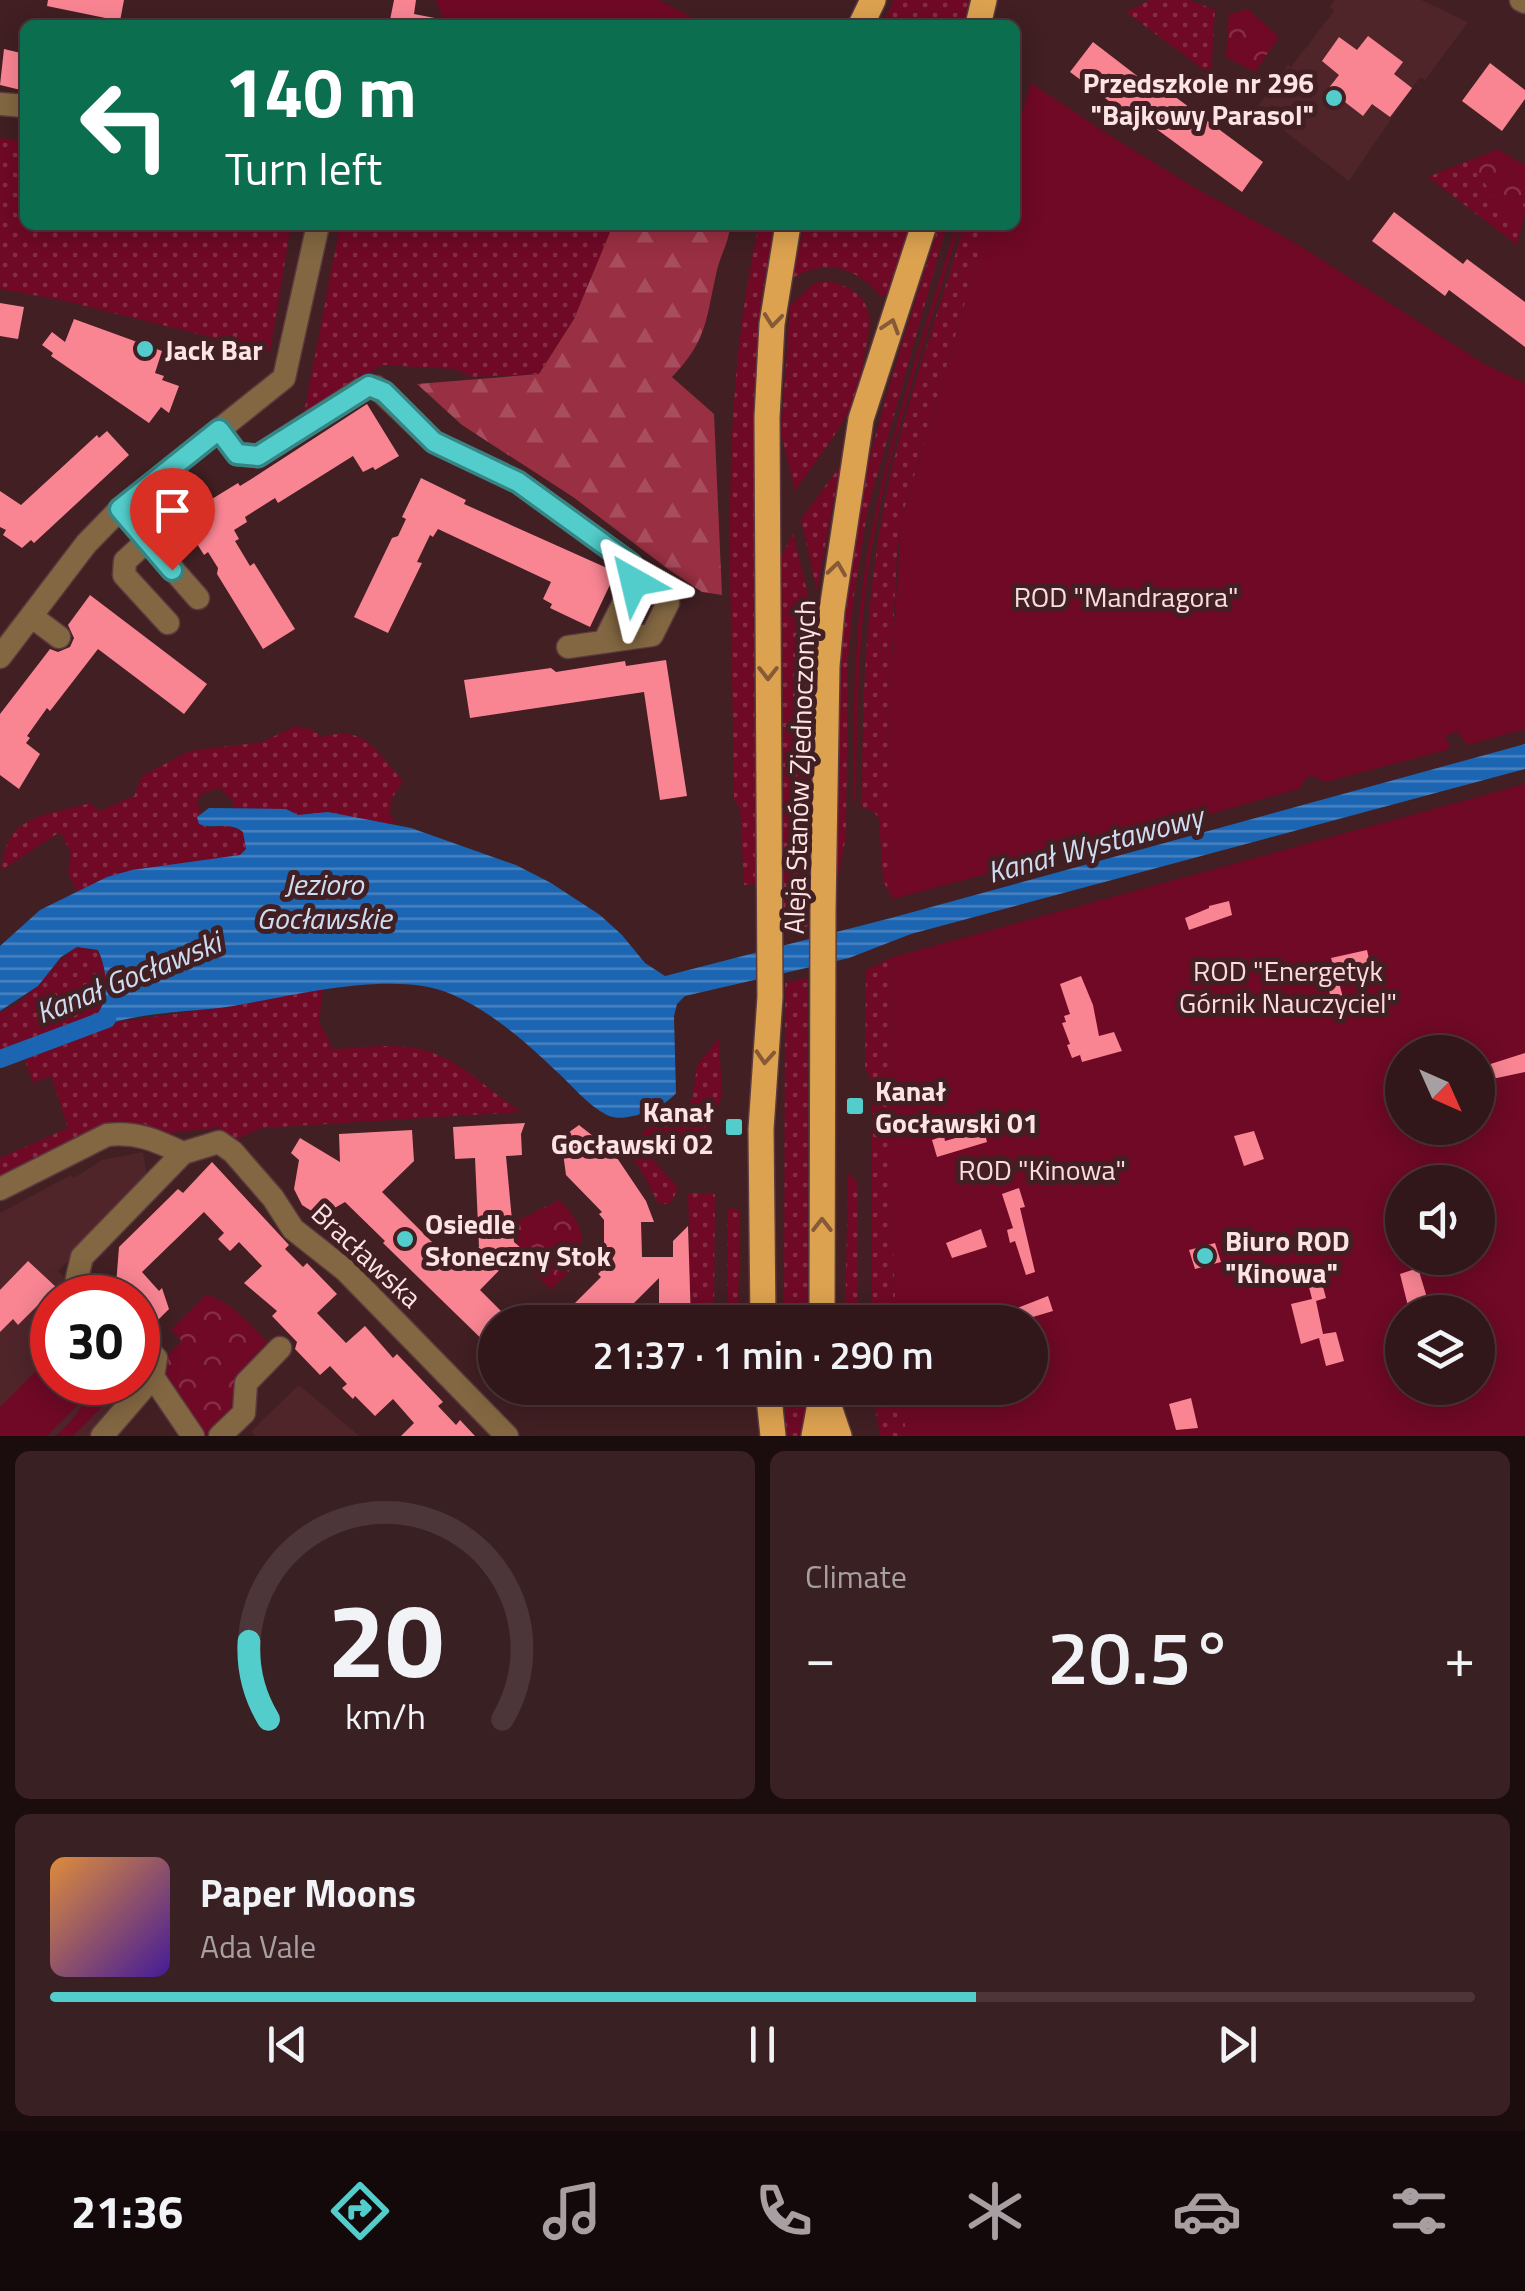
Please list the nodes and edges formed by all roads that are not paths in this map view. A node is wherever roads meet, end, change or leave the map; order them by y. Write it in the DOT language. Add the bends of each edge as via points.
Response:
graph roads {
  1 [pos="317,230"];
  2 [pos="787,230"];
  3 [pos="922,230"];
  4 [pos="219,430"];
  5 [pos="120,509"];
  6 [pos="147,542"];
  7 [pos="198,598"];
  8 [pos="668,603"];
  9 [pos="32,616"];
  10 [pos="168,622"];
  11 [pos="59,637"];
  12 [pos="604,642"];
  13 [pos="568,647"];
  14 [pos="0,658"];
  15 [pos="183,1153"];
  16 [pos="0,1189"];
  17 [pos="78,1275"];
  18 [pos="763,1305"];
  19 [pos="822,1305"];
  20 [pos="280,1348"];
  21 [pos="160,1389"];
  22 [pos="129,1405"];
  23 [pos="759,1405"];
  24 [pos="770,1405"];
  25 [pos="820,1405"];
  26 [pos="828,1405"];
  27 [pos="102,1436"];
  28 [pos="193,1436"];
  29 [pos="220,1436"];
  30 [pos="507,1436"];
  31 [pos="757,1436"];
  32 [pos="773,1436"];
  33 [pos="814,1436"];
  34 [pos="838,1436"];
  1 -- 4 [label="street" via="284,378"];
  2 -- 18 [label="main road, Aleja Stanów Zjednoczonych, one-way" via="767,417 770,997 761,1129"];
  19 -- 3 [label="main road, Aleja Stanów Zjednoczonych, one-way" via="827,666 862,420"];
  4 -- 5 [label="street"];
  4 -- 12 [label="street" via="237,454 258,456 362,388 376,388 434,442 518,482 631,564 634,582"];
  5 -- 6 [label="street"];
  5 -- 9 [label="street"];
  6 -- 7 [label="street"];
  6 -- 10 [label="street" via="125,560 124,574"];
  8 -- 12 [label="street" via="652,635"];
  9 -- 11 [label="street"];
  9 -- 14 [label="street"];
  12 -- 13 [label="street"];
  15 -- 16 [label="street" via="126,1132 106,1134"];
  15 -- 17 [label="street" via="82,1258"];
  15 -- 30 [label="street, Bracławska" via="224,1144 293,1229 345,1270"];
  20 -- 29 [label="street" via="246,1383 244,1412"];
  21 -- 28 [label="street"];
  22 -- 27 [label="street"];
  23 -- 31 [label="main road"];
  24 -- 32 [label="main road"];
  25 -- 33 [label="main road"];
  26 -- 34 [label="main road"];
}
